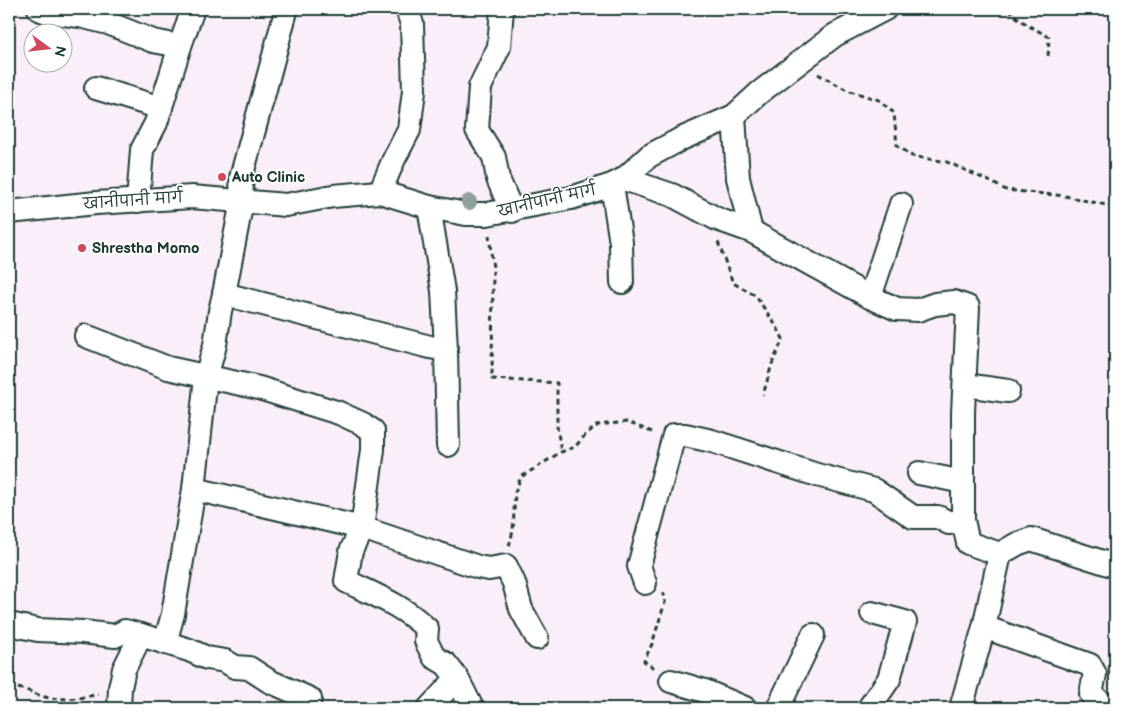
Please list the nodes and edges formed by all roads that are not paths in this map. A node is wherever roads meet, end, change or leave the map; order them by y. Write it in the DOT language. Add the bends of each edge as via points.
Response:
graph roads {
  1 [pos="39,9"];
  2 [pos="193,9"];
  3 [pos="407,9"];
  4 [pos="502,9"];
  5 [pos="286,11"];
  6 [pos="871,12"];
  7 [pos="180,46"];
  8 [pos="96,88"];
  9 [pos="162,108"];
  10 [pos="734,116"];
  11 [pos="618,182"];
  12 [pos="380,192"];
  13 [pos="138,201"];
  14 [pos="242,201"];
  15 [pos="901,204"];
  16 [pos="429,207"];
  17 [pos="512,211"];
  18 [pos="9,212"];
  19 [pos="751,231"];
  20 [pos="622,282"];
  21 [pos="224,294"];
  22 [pos="870,297"];
  23 [pos="86,336"];
  24 [pos="446,350"];
  25 [pos="206,377"];
  26 [pos="965,386"];
  27 [pos="1008,391"];
  28 [pos="448,445"];
  29 [pos="919,473"];
  30 [pos="963,482"];
  31 [pos="194,489"];
  32 [pos="963,520"];
  33 [pos="362,528"];
  34 [pos="1000,554"];
  35 [pos="1115,566"];
  36 [pos="645,583"];
  37 [pos="872,613"];
  38 [pos="9,624"];
  39 [pos="984,627"];
  40 [pos="141,635"];
  41 [pos="813,635"];
  42 [pos="537,638"];
  43 [pos="165,643"];
  44 [pos="457,678"];
  45 [pos="671,681"];
  46 [pos="310,699"];
  47 [pos="121,702"];
  48 [pos="429,708"];
  49 [pos="472,708"];
  50 [pos="745,708"];
  51 [pos="778,708"];
  52 [pos="869,708"];
  53 [pos="961,708"];
  54 [pos="1108,708"];
  1 -- 7 [label="street" via="108,23 153,40"];
  2 -- 7 [label="street"];
  3 -- 12 [label="street" via="412,24 414,91 409,130"];
  4 -- 17 [label="street" via="499,47 480,87 477,130 494,157 498,179"];
  5 -- 14 [label="street" via="241,178"];
  6 -- 10 [label="street, खानीपानी मार्ग" via="798,63"];
  7 -- 9 [label="street"];
  8 -- 9 [label="street"];
  9 -- 13 [label="street" via="142,150"];
  10 -- 11 [label="street, खानीपानी मार्ग" via="649,156"];
  10 -- 19 [label="street" via="738,178"];
  11 -- 17 [label="street, खानीपानी मार्ग" via="571,198"];
  11 -- 19 [label="street" via="672,195 717,220"];
  11 -- 20 [label="street"];
  12 -- 14 [label="street, खानीपानी मार्ग" via="333,196 286,206"];
  12 -- 16 [label="street, खानीपानी मार्ग"];
  13 -- 14 [label="street, खानीपानी मार्ग" via="192,197"];
  13 -- 18 [label="street, खानीपानी मार्ग"];
  14 -- 21 [label="street"];
  15 -- 22 [label="street"];
  16 -- 17 [label="street, खानीपानी मार्ग" via="466,214"];
  16 -- 24 [label="street" via="443,291"];
  19 -- 22 [label="street"];
  21 -- 24 [label="street"];
  21 -- 25 [label="street"];
  22 -- 26 [label="street" via="897,309 918,310 954,302 968,307"];
  23 -- 25 [label="street" via="168,368"];
  24 -- 28 [label="street"];
  25 -- 31 [label="street"];
  25 -- 33 [label="street" via="259,388 330,410 373,431"];
  26 -- 27 [label="street"];
  26 -- 30 [label="street"];
  29 -- 30 [label="street"];
  30 -- 32 [label="street"];
  31 -- 33 [label="street"];
  31 -- 43 [label="street"];
  32 -- 34 [label="street" via="968,543"];
  32 -- 36 [label="street" via="949,522 913,517 874,490 712,441 674,435 639,566"];
  33 -- 42 [label="street" via="478,567 506,566 521,609"];
  33 -- 44 [label="street" via="351,551 346,581 414,616 427,629 426,641 434,657 446,664"];
  34 -- 35 [label="street" via="1032,539"];
  34 -- 39 [label="street"];
  37 -- 52 [label="street" via="905,622 889,679"];
  38 -- 40 [label="street" via="38,630 115,636 125,631"];
  39 -- 53 [label="street"];
  39 -- 54 [label="street" via="1090,665 1095,674 1091,694"];
  40 -- 43 [label="street"];
  40 -- 47 [label="street" via="124,669"];
  41 -- 51 [label="street"];
  43 -- 46 [label="street" via="235,667 249,668 269,681"];
  44 -- 48 [label="street"];
  44 -- 49 [label="street"];
  45 -- 50 [label="street"];
}
